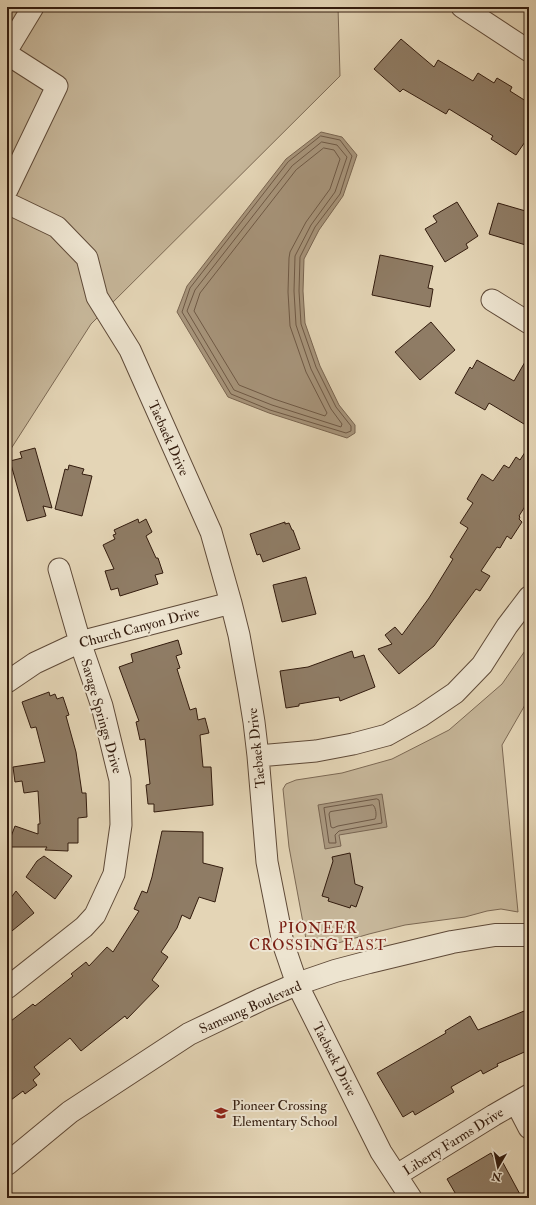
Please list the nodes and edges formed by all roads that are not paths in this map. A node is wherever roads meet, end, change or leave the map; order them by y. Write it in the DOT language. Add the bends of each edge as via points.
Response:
graph roads {
  1 [pos="33,7"];
  2 [pos="462,7"];
  3 [pos="7,50"];
  4 [pos="529,50"];
  5 [pos="7,54"];
  6 [pos="7,190"];
  7 [pos="7,203"];
  8 [pos="492,300"];
  9 [pos="529,323"];
  10 [pos="59,569"];
  11 [pos="232,603"];
  12 [pos="527,605"];
  13 [pos="80,642"];
  14 [pos="7,682"];
  15 [pos="258,756"];
  16 [pos="529,935"];
  17 [pos="297,984"];
  18 [pos="7,988"];
  19 [pos="522,1099"];
  20 [pos="529,1128"];
  21 [pos="7,1164"];
  22 [pos="397,1175"];
  23 [pos="411,1198"];
  1 -- 3 [label="street"];
  2 -- 4 [label="street"];
  5 -- 6 [label="street" via="57,86"];
  7 -- 11 [label="street, Taebaek Drive" via="57,227 87,258 97,297 130,350 211,532"];
  8 -- 9 [label="street"];
  10 -- 13 [label="street, Savage Springs Drive"];
  11 -- 13 [label="street, Church Canyon Drive"];
  11 -- 15 [label="street, Taebaek Drive"];
  12 -- 15 [label="street" via="507,626 482,665 455,693 422,716 387,735 353,744 316,751"];
  13 -- 14 [label="street, Church Canyon Drive" via="35,663"];
  13 -- 18 [label="street, Savage Springs Drive" via="102,706 120,780 121,825 114,874 95,915 84,927"];
  15 -- 17 [label="street, Taebaek Drive" via="267,862 283,942"];
  16 -- 17 [label="street, Samsung Boulevard" via="495,935 452,942"];
  17 -- 21 [label="street, Samsung Boulevard" via="189,1034 70,1112"];
  17 -- 22 [label="street, Taebaek Drive" via="381,1152"];
  19 -- 20 [label="street"];
  19 -- 22 [label="street, Liberty Farms Drive"];
  22 -- 23 [label="street, Taebaek Drive"];
}
